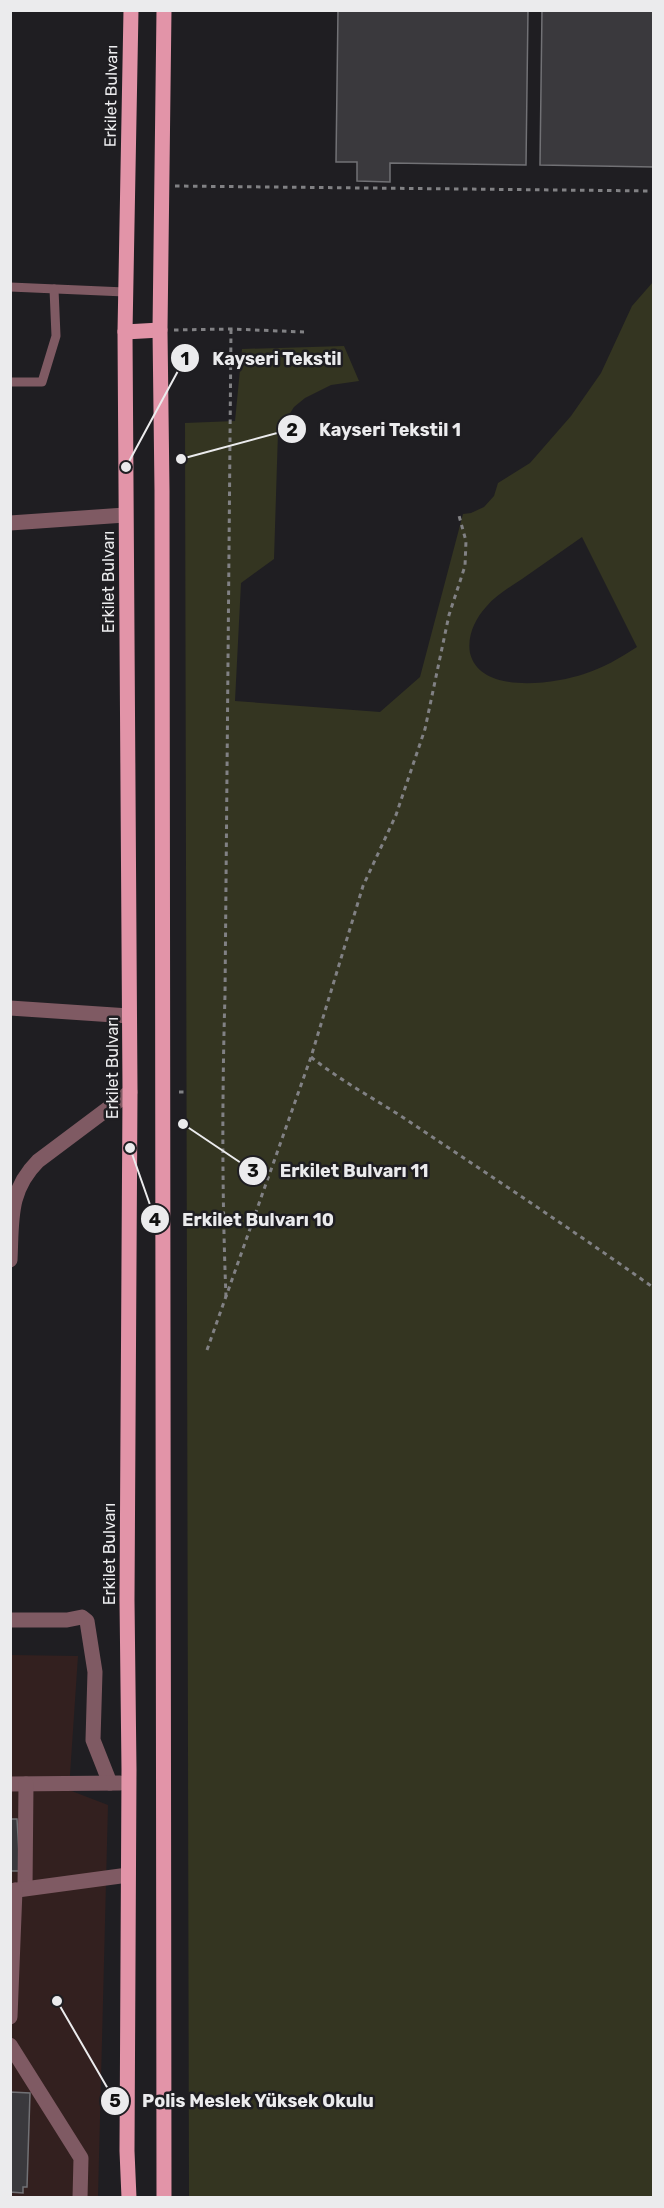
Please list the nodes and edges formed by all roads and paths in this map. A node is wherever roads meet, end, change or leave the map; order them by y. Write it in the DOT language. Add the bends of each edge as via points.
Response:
graph roads {
  1 [pos="131,10"];
  2 [pos="164,10"];
  3 [pos="162,186"];
  4 [pos="654,191"];
  5 [pos="10,287"];
  6 [pos="54,289"];
  7 [pos="126,292"];
  8 [pos="231,329"];
  9 [pos="160,330"];
  10 [pos="125,332"];
  11 [pos="304,332"];
  12 [pos="10,382"];
  13 [pos="458,512"];
  14 [pos="125,515"];
  15 [pos="10,523"];
  16 [pos="10,1008"];
  17 [pos="129,1016"];
  18 [pos="311,1057"];
  19 [pos="130,1092"];
  20 [pos="10,1260"];
  21 [pos="654,1288"];
  22 [pos="226,1297"];
  23 [pos="207,1350"];
  24 [pos="10,1620"];
  25 [pos="110,1783"];
  26 [pos="129,1783"];
  27 [pos="18,1784"];
  28 [pos="128,1875"];
  29 [pos="17,1890"];
  30 [pos="10,2017"];
  31 [pos="10,2045"];
  32 [pos="80,2198"];
  33 [pos="129,2198"];
  34 [pos="164,2198"];
  1 -- 7 [label="main road, Erkilet Bulvarı"];
  2 -- 3 [label="main road"];
  3 -- 4 [label="path"];
  3 -- 9 [label="main road"];
  5 -- 6 [label="lane"];
  6 -- 7 [label="lane"];
  6 -- 12 [label="lane" via="56,336 42,382"];
  7 -- 10 [label="main road, Erkilet Bulvarı"];
  8 -- 9 [label="path"];
  8 -- 11 [label="path"];
  8 -- 22 [label="path" via="223,1083"];
  9 -- 10 [label="main road"];
  9 -- 34 [label="main road"];
  10 -- 14 [label="main road, Erkilet Bulvarı"];
  13 -- 18 [label="path" via="465,541 465,566 449,615 425,729 396,815 363,886"];
  14 -- 15 [label="street"];
  14 -- 17 [label="main road, Erkilet Bulvarı"];
  16 -- 17 [label="street"];
  17 -- 19 [label="main road, Erkilet Bulvarı"];
  18 -- 21 [label="path"];
  18 -- 22 [label="path"];
  19 -- 20 [label="street" via="38,1161 21,1181 14,1200"];
  19 -- 26 [label="main road, Erkilet Bulvarı"];
  22 -- 23 [label="path"];
  24 -- 25 [label="street" via="81,1617 87,1622 95,1672 93,1740"];
  25 -- 26 [label="street"];
  25 -- 27 [label="street"];
  26 -- 28 [label="main road, Erkilet Bulvarı"];
  27 -- 29 [label="street"];
  28 -- 29 [label="street"];
  28 -- 33 [label="main road, Erkilet Bulvarı"];
  29 -- 30 [label="street"];
  31 -- 32 [label="street" via="81,2158"];
}
